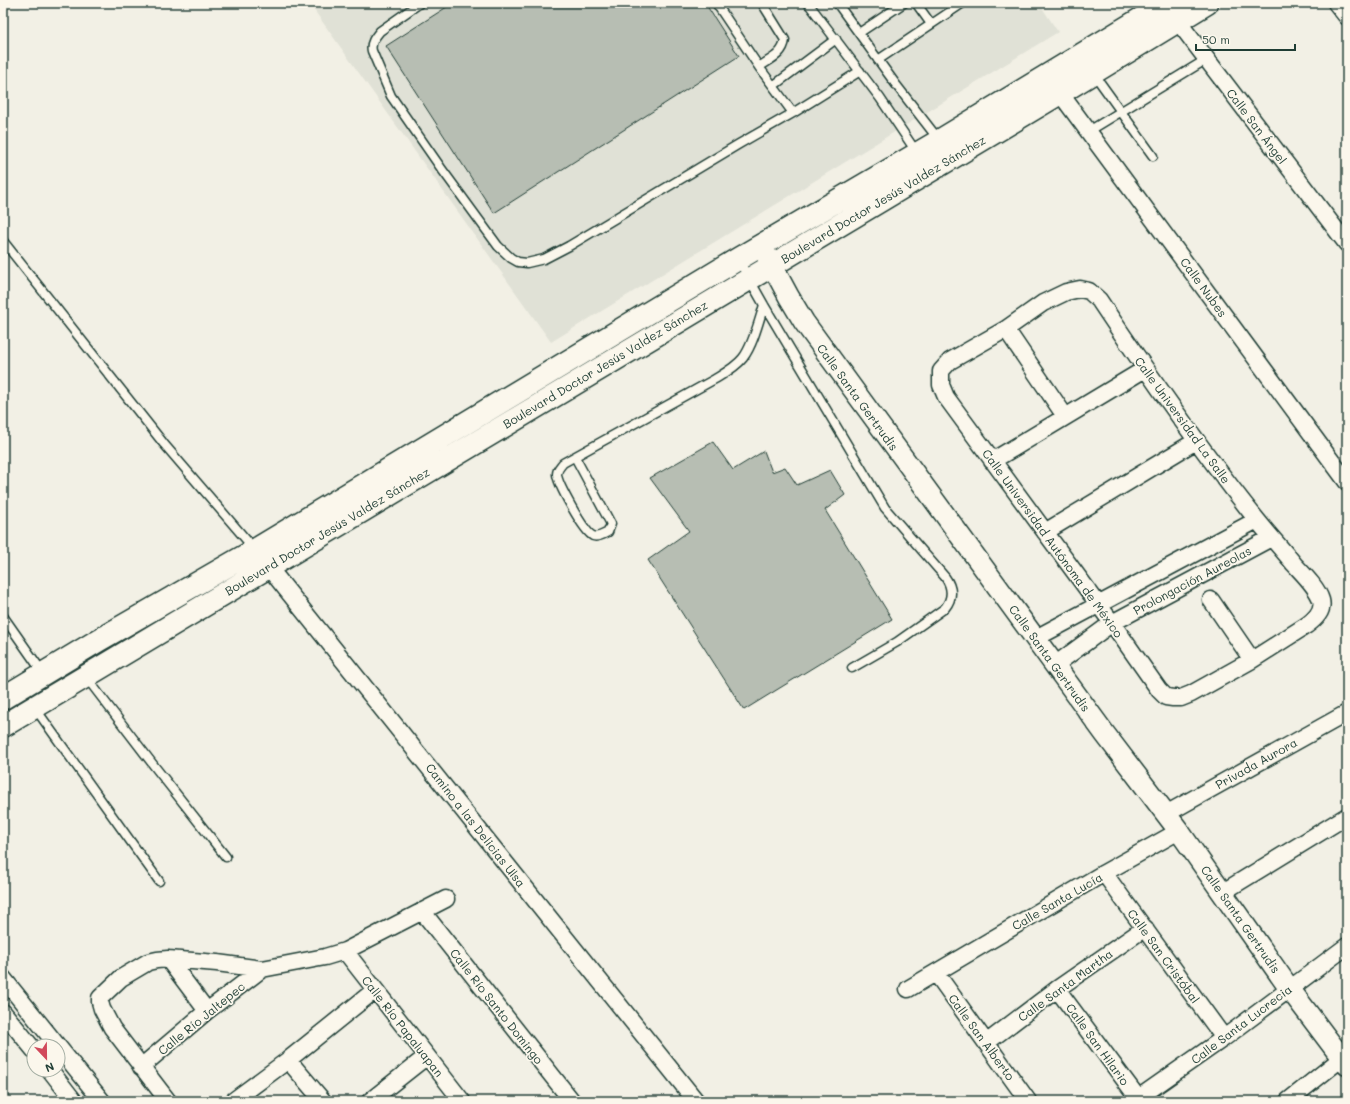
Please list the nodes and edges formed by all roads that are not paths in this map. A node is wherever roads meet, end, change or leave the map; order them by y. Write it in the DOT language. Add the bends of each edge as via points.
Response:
graph roads {
  1 [pos="420,3"];
  2 [pos="716,3"];
  3 [pos="762,3"];
  4 [pos="808,3"];
  5 [pos="837,3"];
  6 [pos="904,3"];
  7 [pos="916,3"];
  8 [pos="963,3"];
  9 [pos="1207,3"];
  10 [pos="1336,3"];
  11 [pos="1174,9"];
  12 [pos="1347,18"];
  13 [pos="931,24"];
  14 [pos="859,33"];
  15 [pos="836,39"];
  16 [pos="1207,59"];
  17 [pos="878,60"];
  18 [pos="758,67"];
  19 [pos="860,71"];
  20 [pos="1093,72"];
  21 [pos="773,86"];
  22 [pos="1060,93"];
  23 [pos="1121,111"];
  24 [pos="793,113"];
  25 [pos="1089,131"];
  26 [pos="939,141"];
  27 [pos="917,154"];
  28 [pos="1152,156"];
  29 [pos="3,241"];
  30 [pos="1347,244"];
  31 [pos="761,245"];
  32 [pos="738,259"];
  33 [pos="771,266"];
  34 [pos="749,278"];
  35 [pos="1099,300"];
  36 [pos="764,305"];
  37 [pos="1006,329"];
  38 [pos="1144,369"];
  39 [pos="1065,416"];
  40 [pos="1196,442"];
  41 [pos="575,457"];
  42 [pos="992,461"];
  43 [pos="1347,482"];
  44 [pos="1257,520"];
  45 [pos="1045,532"];
  46 [pos="1272,538"];
  47 [pos="262,558"];
  48 [pos="1210,600"];
  49 [pos="1099,604"];
  50 [pos="3,616"];
  51 [pos="1112,623"];
  52 [pos="1036,638"];
  53 [pos="1252,660"];
  54 [pos="1055,665"];
  55 [pos="852,668"];
  56 [pos="43,673"];
  57 [pos="86,676"];
  58 [pos="1159,690"];
  59 [pos="3,698"];
  60 [pos="35,707"];
  61 [pos="1347,713"];
  62 [pos="3,726"];
  63 [pos="1166,814"];
  64 [pos="1347,816"];
  65 [pos="1179,831"];
  66 [pos="226,857"];
  67 [pos="1104,873"];
  68 [pos="159,881"];
  69 [pos="1223,892"];
  70 [pos="446,899"];
  71 [pos="422,911"];
  72 [pos="1145,928"];
  73 [pos="1347,946"];
  74 [pos="345,951"];
  75 [pos="168,959"];
  76 [pos="262,969"];
  77 [pos="936,974"];
  78 [pos="4,981"];
  79 [pos="1289,988"];
  80 [pos="908,989"];
  81 [pos="1057,989"];
  82 [pos="375,990"];
  83 [pos="207,1011"];
  84 [pos="3,1012"];
  85 [pos="1224,1038"];
  86 [pos="26,1040"];
  87 [pos="986,1042"];
  88 [pos="427,1056"];
  89 [pos="1345,1059"];
  90 [pos="288,1060"];
  91 [pos="141,1067"];
  92 [pos="56,1078"];
  93 [pos="1136,1100"];
  94 [pos="74,1101"];
  95 [pos="102,1101"];
  96 [pos="168,1101"];
  97 [pos="233,1101"];
  98 [pos="323,1101"];
  99 [pos="370,1101"];
  100 [pos="462,1101"];
  101 [pos="572,1101"];
  102 [pos="696,1101"];
  103 [pos="1028,1101"];
  104 [pos="1288,1101"];
  1 -- 24 [label="lane" via="380,31 375,37 372,51 391,96 498,246 518,262 535,262 569,246"];
  2 -- 18 [label="lane"];
  3 -- 18 [label="lane" via="785,40 780,53"];
  4 -- 15 [label="lane"];
  5 -- 14 [label="lane"];
  6 -- 14 [label="lane"];
  7 -- 13 [label="lane"];
  8 -- 13 [label="lane"];
  9 -- 11 [label="main road, Boulevard Doctor Jesús Valdez Sánchez"];
  10 -- 12 [label="street"];
  11 -- 16 [label="street, Calle San Ángel"];
  11 -- 20 [label="main road, Boulevard Doctor Jesús Valdez Sánchez"];
  11 -- 26 [label="main road, Boulevard Doctor Jesús Valdez Sánchez"];
  13 -- 17 [label="lane"];
  14 -- 17 [label="lane"];
  15 -- 19 [label="lane"];
  15 -- 21 [label="lane"];
  16 -- 23 [label="lane"];
  16 -- 30 [label="street, Calle San Ángel"];
  17 -- 26 [label="lane"];
  18 -- 21 [label="lane"];
  19 -- 24 [label="lane"];
  19 -- 27 [label="lane"];
  20 -- 22 [label="main road, Boulevard Doctor Jesús Valdez Sánchez"];
  20 -- 23 [label="lane"];
  21 -- 24 [label="lane"];
  22 -- 25 [label="street, Calle Nubes"];
  22 -- 33 [label="main road, Boulevard Doctor Jesús Valdez Sánchez"];
  23 -- 25 [label="lane"];
  23 -- 28 [label="lane"];
  25 -- 43 [label="street, Calle Nubes"];
  26 -- 27 [label="main road, Boulevard Doctor Jesús Valdez Sánchez"];
  27 -- 31 [label="main road, Boulevard Doctor Jesús Valdez Sánchez"];
  29 -- 47 [label="lane" via="164,444"];
  31 -- 32 [label="main road, Boulevard Doctor Jesús Valdez Sánchez"];
  31 -- 33 [label="street, Calle Santa Gertrudis"];
  32 -- 34 [label="lane"];
  32 -- 47 [label="main road, Boulevard Doctor Jesús Valdez Sánchez"];
  33 -- 34 [label="main road, Boulevard Doctor Jesús Valdez Sánchez"];
  33 -- 52 [label="street, Calle Santa Gertrudis" via="804,322"];
  34 -- 36 [label="lane"];
  34 -- 47 [label="main road, Boulevard Doctor Jesús Valdez Sánchez"];
  35 -- 37 [label="street, Calle Universidad Autónoma de México" via="1080,289 1066,292 1043,303"];
  35 -- 38 [label="street, Calle Universidad La Salle"];
  36 -- 41 [label="lane" via="753,340 743,358 731,368"];
  36 -- 55 [label="lane" via="885,508 950,586 951,597 945,608 897,642"];
  37 -- 39 [label="street"];
  37 -- 42 [label="street, Calle Universidad Autónoma de México" via="950,361 940,376 946,397"];
  38 -- 39 [label="street"];
  38 -- 40 [label="street, Calle Universidad La Salle"];
  39 -- 42 [label="street"];
  40 -- 44 [label="street, Calle Universidad La Salle"];
  40 -- 45 [label="street"];
  41 -- 41 [label="lane" via="558,468 558,480 584,528 593,536 599,536 608,532 610,520"];
  42 -- 45 [label="street, Calle Universidad Autónoma de México"];
  44 -- 46 [label="street, Calle Universidad La Salle"];
  44 -- 49 [label="street, Prolongación Aureolas"];
  45 -- 49 [label="street, Calle Universidad Autónoma de México"];
  46 -- 51 [label="street, Prolongación Aureolas"];
  46 -- 53 [label="street, Calle Universidad La Salle" via="1318,593 1322,604 1314,620"];
  47 -- 56 [label="main road, Boulevard Doctor Jesús Valdez Sánchez" via="99,640"];
  47 -- 57 [label="main road, Boulevard Doctor Jesús Valdez Sánchez"];
  47 -- 102 [label="street, Camino a las Delicias Ulsa"];
  48 -- 53 [label="street"];
  49 -- 51 [label="street, Calle Universidad Autónoma de México"];
  49 -- 52 [label="street, Prolongación Aureolas"];
  50 -- 56 [label="lane"];
  51 -- 54 [label="street, Prolongación Aureolas"];
  51 -- 58 [label="street, Calle Universidad Autónoma de México"];
  52 -- 54 [label="street, Calle Santa Gertrudis"];
  53 -- 58 [label="street, Calle Universidad La Salle" via="1181,698 1166,697"];
  54 -- 63 [label="street, Calle Santa Gertrudis"];
  56 -- 59 [label="main road, Boulevard Doctor Jesús Valdez Sánchez"];
  57 -- 60 [label="main road, Boulevard Doctor Jesús Valdez Sánchez"];
  57 -- 66 [label="lane"];
  60 -- 62 [label="main road, Boulevard Doctor Jesús Valdez Sánchez"];
  60 -- 68 [label="lane"];
  61 -- 63 [label="street, Privada Aurora"];
  63 -- 65 [label="street, Calle Santa Gertrudis"];
  64 -- 69 [label="street"];
  65 -- 67 [label="street, Calle Santa Lucía"];
  65 -- 69 [label="street, Calle Santa Gertrudis"];
  67 -- 72 [label="street, Calle San Cristóbal"];
  67 -- 77 [label="street, Calle Santa Lucía"];
  69 -- 79 [label="street, Calle Santa Gertrudis"];
  70 -- 71 [label="street"];
  71 -- 74 [label="street"];
  71 -- 101 [label="street, Calle Río Santo Domingo"];
  72 -- 81 [label="street, Calle Santa Martha"];
  72 -- 85 [label="street, Calle San Cristóbal"];
  73 -- 79 [label="street, Calle Santa Lucrecia"];
  74 -- 76 [label="street"];
  74 -- 82 [label="street, Calle Río Papaluapan"];
  75 -- 76 [label="street"];
  75 -- 83 [label="street"];
  75 -- 91 [label="street" via="148,962 121,978 102,995 100,1000 105,1017"];
  76 -- 83 [label="street, Calle Río Jaltepec"];
  77 -- 80 [label="street, Calle Santa Lucía"];
  77 -- 87 [label="street, Calle San Alberto"];
  78 -- 95 [label="street"];
  79 -- 85 [label="street, Calle Santa Lucrecia"];
  79 -- 89 [label="street, Calle Santa Gertrudis"];
  81 -- 87 [label="street, Calle Santa Martha"];
  81 -- 93 [label="street, Calle San Hilario"];
  82 -- 88 [label="street, Calle Río Papaluapan"];
  82 -- 90 [label="street"];
  83 -- 91 [label="street, Calle Río Jaltepec"];
  84 -- 86 [label="street"];
  85 -- 93 [label="street, Calle Santa Lucrecia"];
  87 -- 103 [label="street, Calle San Alberto"];
  88 -- 99 [label="street"];
  88 -- 100 [label="street, Calle Río Papaluapan"];
  89 -- 104 [label="street"];
  90 -- 97 [label="street"];
  90 -- 98 [label="street"];
  91 -- 96 [label="street"];
  92 -- 94 [label="street"];
}
